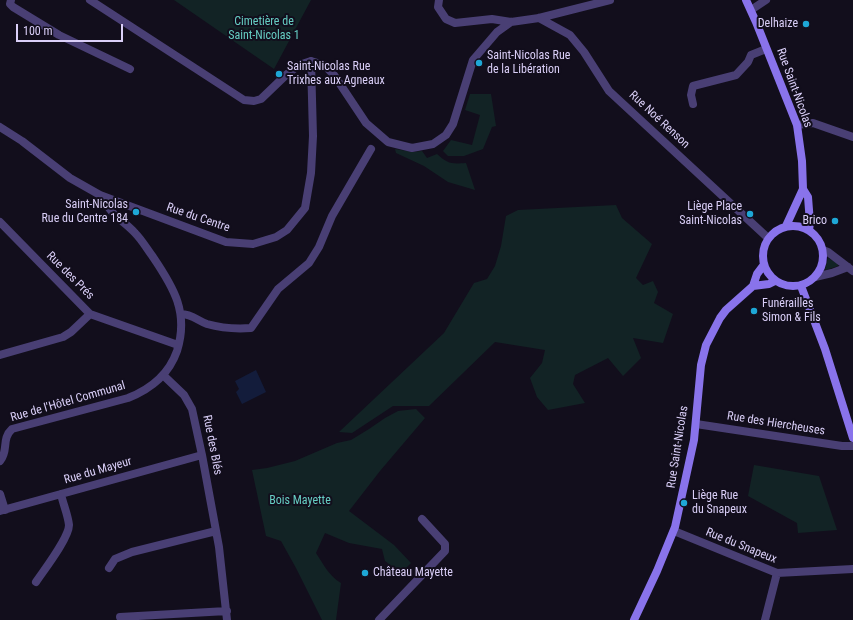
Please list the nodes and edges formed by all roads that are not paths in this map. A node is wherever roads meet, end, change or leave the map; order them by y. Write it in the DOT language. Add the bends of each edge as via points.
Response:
graph roads {
  1 [pos="11,0"];
  2 [pos="90,0"];
  3 [pos="439,0"];
  4 [pos="610,0"];
  5 [pos="746,0"];
  6 [pos="766,0"];
  7 [pos="751,10"];
  8 [pos="539,18"];
  9 [pos="511,22"];
  10 [pos="766,49"];
  11 [pos="312,61"];
  12 [pos="130,69"];
  13 [pos="694,104"];
  14 [pos="797,126"];
  15 [pos="0,127"];
  16 [pos="853,137"];
  17 [pos="371,149"];
  18 [pos="804,189"];
  19 [pos="100,194"];
  20 [pos="0,222"];
  21 [pos="786,226"];
  22 [pos="809,230"];
  23 [pos="768,238"];
  24 [pos="823,250"];
  25 [pos="763,266"];
  26 [pos="850,270"];
  27 [pos="815,277"];
  28 [pos="775,281"];
  29 [pos="753,286"];
  30 [pos="802,286"];
  31 [pos="90,314"];
  32 [pos="181,314"];
  33 [pos="178,345"];
  34 [pos="0,355"];
  35 [pos="162,375"];
  36 [pos="851,423"];
  37 [pos="696,424"];
  38 [pos="853,438"];
  39 [pos="853,446"];
  40 [pos="202,455"];
  41 [pos="0,461"];
  42 [pos="0,494"];
  43 [pos="60,494"];
  44 [pos="2,510"];
  45 [pos="422,519"];
  46 [pos="216,530"];
  47 [pos="674,531"];
  48 [pos="110,568"];
  49 [pos="853,569"];
  50 [pos="777,573"];
  51 [pos="36,582"];
  52 [pos="227,611"];
  53 [pos="120,617"];
  54 [pos="227,620"];
  55 [pos="379,620"];
  56 [pos="634,620"];
  57 [pos="765,620"];
  1 -- 12 [label="street" via="11,6 59,35"];
  2 -- 11 [label="street" via="244,100 261,99 299,65"];
  3 -- 9 [label="street" via="438,7 446,19 455,23 492,18"];
  4 -- 8 [label="street"];
  5 -- 7 [label="street, Rue Saint-Nicolas"];
  6 -- 7 [label="street"];
  7 -- 10 [label="street, Rue Saint-Nicolas"];
  8 -- 9 [label="street"];
  8 -- 23 [label="street, Rue Noé Renson" via="570,35 609,91"];
  9 -- 11 [label="street" via="497,32 473,60 453,124 446,135 433,144 412,148 388,142 366,123 334,75 324,65"];
  10 -- 13 [label="street" via="751,55 736,75 693,86 691,95"];
  10 -- 14 [label="street, Rue Saint-Nicolas"];
  11 -- 19 [label="street, Rue du Centre" via="313,136 305,208 287,230 276,237 253,244 226,242"];
  14 -- 16 [label="street" via="813,124"];
  14 -- 18 [label="street, Rue Saint-Nicolas"];
  15 -- 19 [label="street, Rue du Centre" via="70,178"];
  17 -- 32 [label="street" via="332,216 309,263 278,289 251,328 220,327 205,324 189,314"];
  18 -- 21 [label="street"];
  18 -- 22 [label="street, Rue Saint-Nicolas" via="808,196"];
  19 -- 32 [label="street, Rue de l'Hôtel Communal" via="115,215 136,233 165,274 176,295"];
  20 -- 31 [label="street, Rue des Prés"];
  21 -- 22 [label="street" via="798,226"];
  21 -- 23 [label="street"];
  22 -- 24 [label="street" via="818,239"];
  23 -- 25 [label="street" via="763,251"];
  24 -- 26 [label="street"];
  24 -- 27 [label="street" via="823,260"];
  25 -- 28 [label="street"];
  25 -- 29 [label="street, Rue Saint-Nicolas"];
  26 -- 27 [label="street"];
  27 -- 30 [label="street"];
  28 -- 29 [label="street"];
  28 -- 30 [label="street" via="792,287"];
  29 -- 37 [label="street, Rue Saint-Nicolas" via="726,310 707,342 701,362"];
  30 -- 36 [label="street"];
  31 -- 33 [label="street, Rue des Prés"];
  31 -- 34 [label="street" via="63,337"];
  32 -- 33 [label="street, Rue de l'Hôtel Communal" via="182,326"];
  33 -- 35 [label="street, Rue de l'Hôtel Communal" via="173,361"];
  35 -- 40 [label="street, Rue des Blés" via="184,395 192,409"];
  35 -- 41 [label="street, Rue de l'Hôtel Communal" via="154,384 128,398 12,429 6,437 4,455"];
  36 -- 38 [label="street"];
  37 -- 39 [label="street, Rue des Hiercheuses"];
  37 -- 47 [label="street, Rue Saint-Nicolas"];
  40 -- 43 [label="street, Rue du Mayeur"];
  40 -- 46 [label="street, Rue des Blés"];
  42 -- 44 [label="street"];
  43 -- 44 [label="street, Rue du Mayeur"];
  43 -- 51 [label="street" via="68,530"];
  45 -- 55 [label="street" via="445,544 445,551"];
  46 -- 48 [label="street" via="132,552 115,559"];
  46 -- 52 [label="street, Rue des Blés"];
  47 -- 50 [label="street, Rue du Snapeux"];
  47 -- 56 [label="street, Rue Saint-Nicolas"];
  49 -- 50 [label="street"];
  50 -- 57 [label="street, Rue du Snapeux"];
  52 -- 53 [label="street"];
  52 -- 54 [label="street, Rue des Blés"];
}
